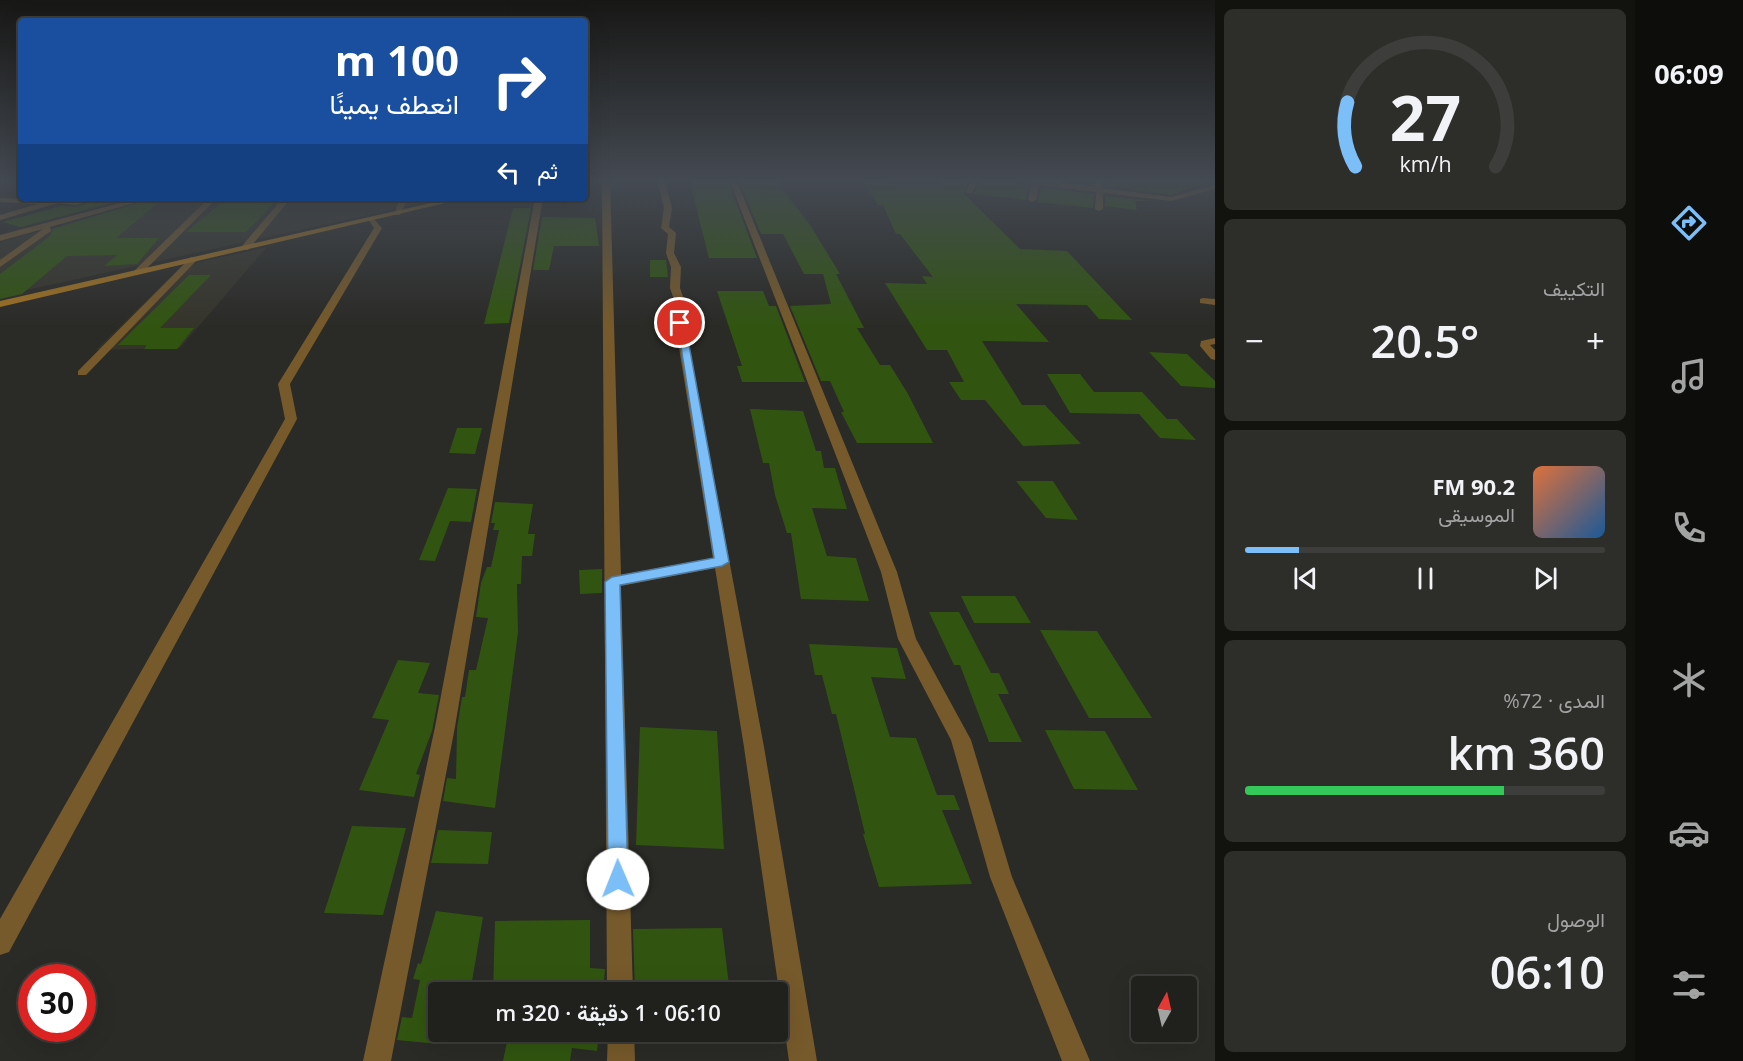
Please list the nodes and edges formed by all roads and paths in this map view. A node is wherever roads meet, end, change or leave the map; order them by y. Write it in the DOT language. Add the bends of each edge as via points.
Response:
graph roads {
  1 [pos="34,229"];
  2 [pos="49,229"];
  3 [pos="182,229"];
  4 [pos="261,229"];
  5 [pos="330,229"];
  6 [pos="378,229"];
  7 [pos="533,229"];
  8 [pos="607,229"];
  9 [pos="667,229"];
  10 [pos="752,229"];
  11 [pos="0,238"];
  12 [pos="245,248"];
  13 [pos="194,259"];
  14 [pos="0,264"];
  15 [pos="138,272"];
  16 [pos="1203,301"];
  17 [pos="1215,302"];
  18 [pos="0,304"];
  19 [pos="1215,341"];
  20 [pos="1215,357"];
  21 [pos="82,373"];
  22 [pos="722,562"];
  23 [pos="612,582"];
  24 [pos="0,943"];
  25 [pos="620,982"];
  26 [pos="621,1042"];
  27 [pos="377,1061"];
  28 [pos="621,1061"];
  29 [pos="803,1061"];
  30 [pos="1076,1061"];
  1 -- 11 [label="street"];
  2 -- 14 [label="street"];
  3 -- 15 [label="street"];
  4 -- 12 [label="street"];
  5 -- 12 [label="main road"];
  6 -- 24 [label="street" via="284,384 291,419"];
  7 -- 27 [label="street" via="445,727"];
  8 -- 23 [label="street"];
  9 -- 22 [label="street" via="672,233 670,253 683,311 680,323"];
  10 -- 30 [label="street" via="889,572 907,639 961,740 1001,877"];
  12 -- 13 [label="main road"];
  13 -- 15 [label="main road"];
  13 -- 21 [label="street"];
  15 -- 18 [label="main road"];
  16 -- 17 [label="street"];
  19 -- 20 [label="street" via="1205,343"];
  22 -- 23 [label="street"];
  22 -- 29 [label="street"];
  23 -- 25 [label="street"];
  26 -- 28 [label="street"];
}
